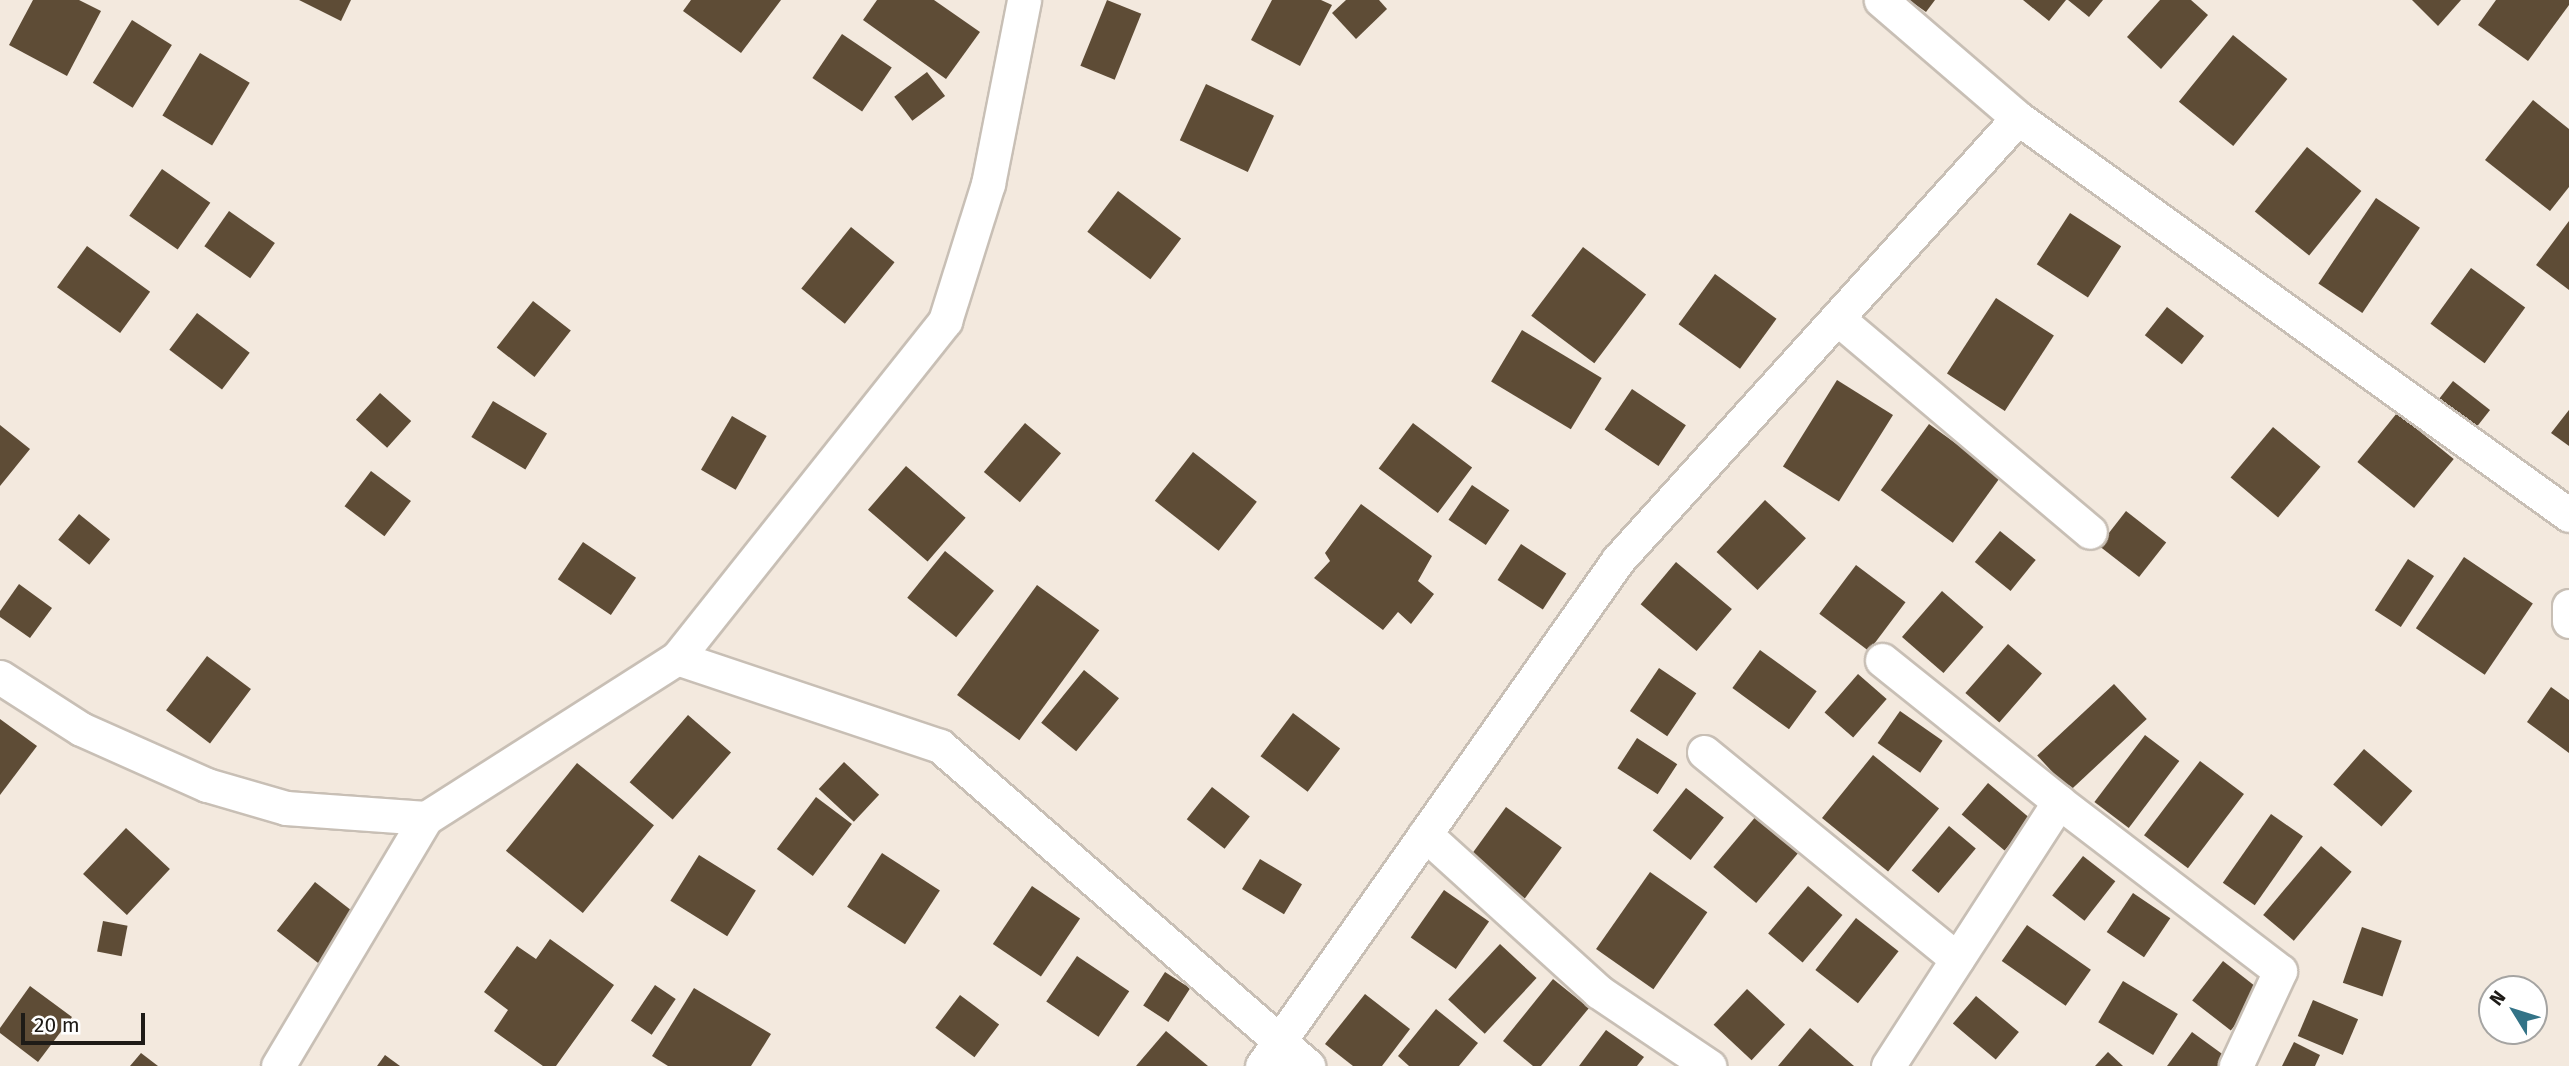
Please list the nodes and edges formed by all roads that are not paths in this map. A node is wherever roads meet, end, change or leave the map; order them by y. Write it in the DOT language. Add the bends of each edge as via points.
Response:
graph roads {
  1 [pos="1024,0"];
  2 [pos="1881,0"];
  3 [pos="2018,118"];
  4 [pos="1837,318"];
  5 [pos="2569,515"];
  6 [pos="2090,531"];
  7 [pos="2569,606"];
  8 [pos="2569,621"];
  9 [pos="677,658"];
  10 [pos="1882,660"];
  11 [pos="0,677"];
  12 [pos="1704,752"];
  13 [pos="2059,802"];
  14 [pos="426,818"];
  15 [pos="1425,835"];
  16 [pos="1957,959"];
  17 [pos="1271,1054"];
  18 [pos="278,1066"];
  19 [pos="1308,1066"];
  20 [pos="1709,1066"];
  21 [pos="1888,1066"];
  22 [pos="2236,1066"];
  1 -- 9 [label="street" via="988,184 945,321"];
  2 -- 3 [label="street"];
  3 -- 4 [label="street"];
  3 -- 5 [label="street"];
  4 -- 6 [label="street"];
  4 -- 15 [label="street" via="1618,560"];
  7 -- 8 [label="street"];
  9 -- 14 [label="street"];
  9 -- 17 [label="street" via="940,746"];
  10 -- 13 [label="street"];
  11 -- 14 [label="street" via="81,729 207,785 286,808"];
  12 -- 16 [label="street"];
  13 -- 16 [label="street"];
  13 -- 22 [label="street" via="2280,971"];
  14 -- 18 [label="street"];
  15 -- 17 [label="street"];
  15 -- 20 [label="street" via="1599,992"];
  16 -- 21 [label="street"];
  17 -- 19 [label="street"];
}
